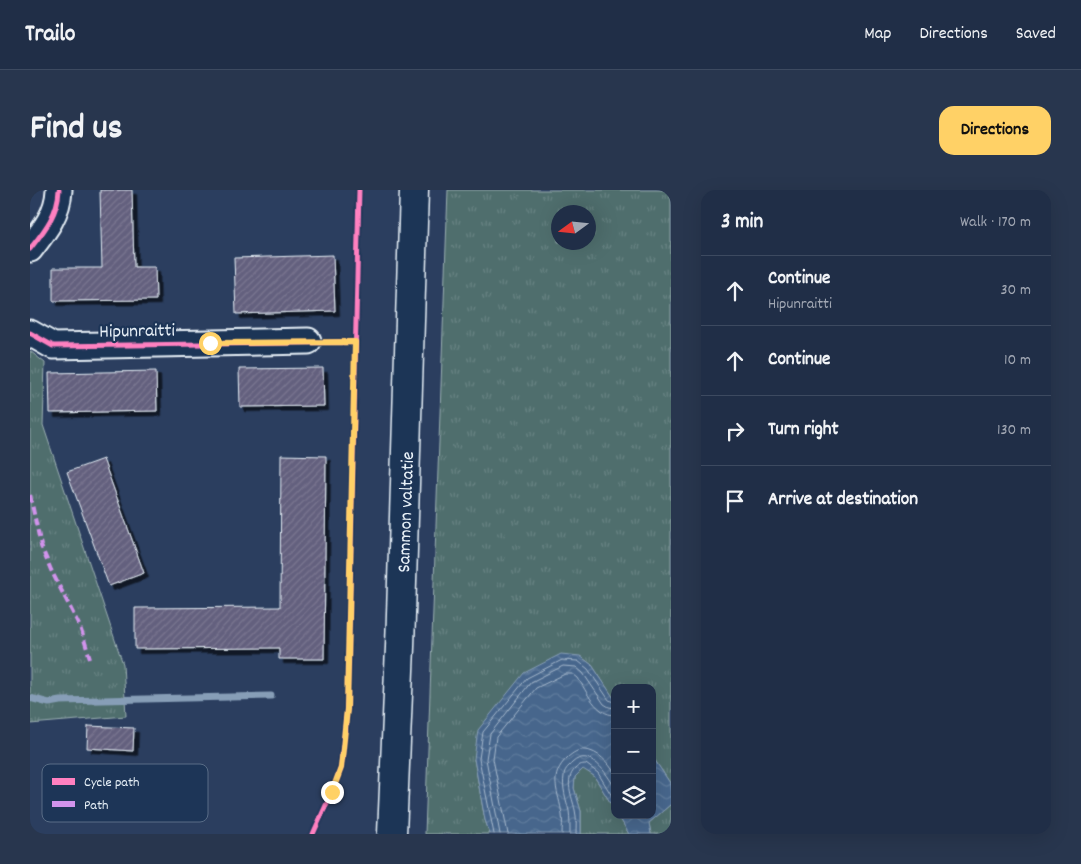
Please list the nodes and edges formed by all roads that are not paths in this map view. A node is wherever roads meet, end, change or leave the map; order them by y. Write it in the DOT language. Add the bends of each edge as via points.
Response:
graph roads {
  1 [pos="59,190"];
  2 [pos="414,190"];
  3 [pos="30,249"];
  4 [pos="30,333"];
  5 [pos="308,341"];
  6 [pos="392,834"];
  1 -- 3 [label="street" via="58,203 47,228"];
  2 -- 6 [label="main road, Sammon valtatie"];
  4 -- 5 [label="street, Hipunraitti" via="53,346"];
}
